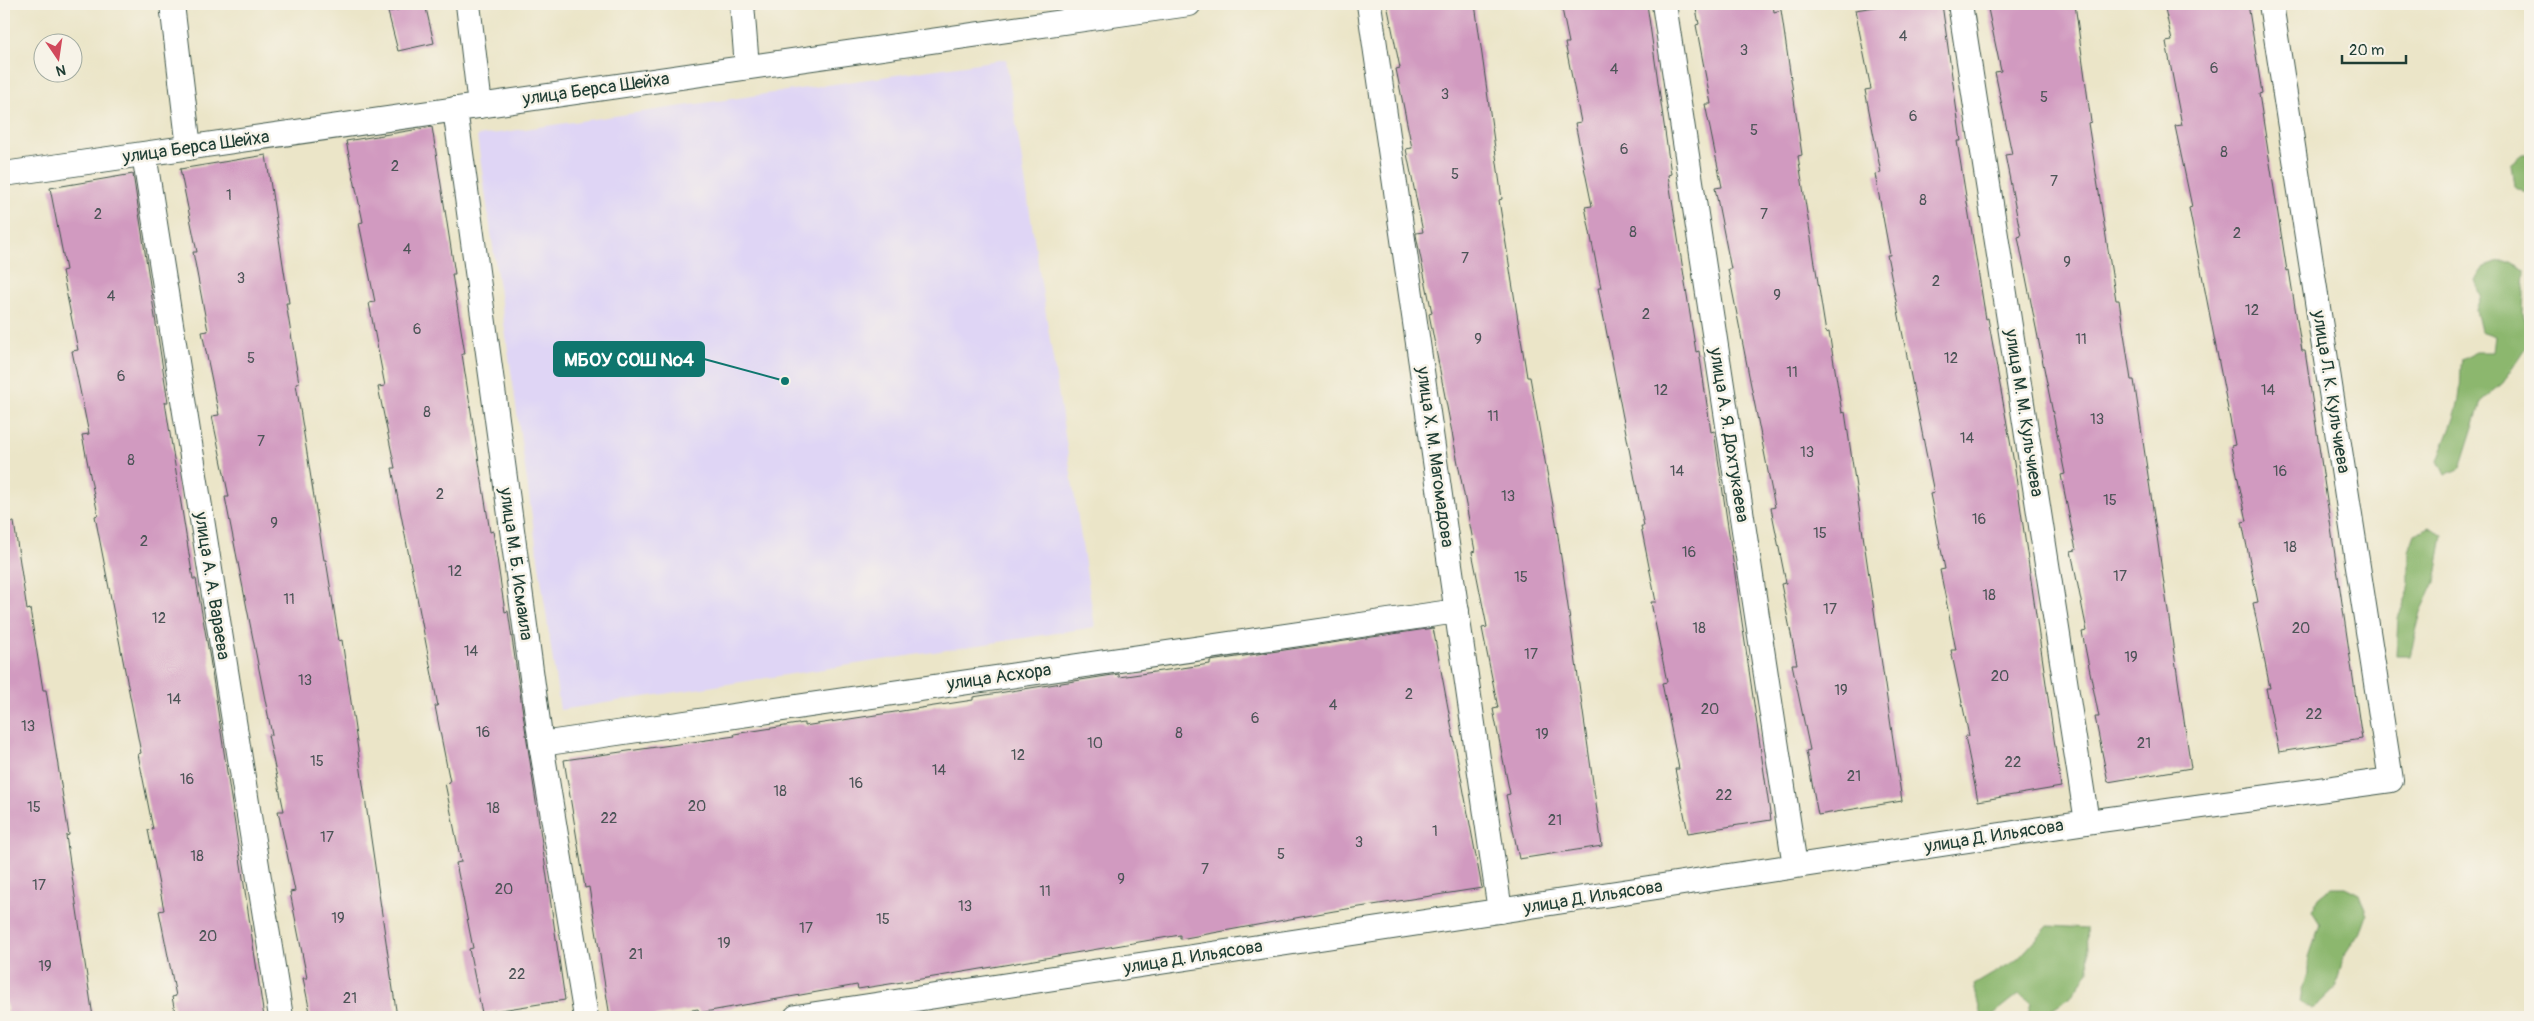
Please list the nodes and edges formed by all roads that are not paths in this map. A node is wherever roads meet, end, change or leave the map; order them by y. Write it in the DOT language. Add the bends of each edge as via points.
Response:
graph roads {
  1 [pos="172,4"];
  2 [pos="468,4"];
  3 [pos="742,4"];
  4 [pos="1189,4"];
  5 [pos="1369,4"];
  6 [pos="1664,4"];
  7 [pos="1960,4"];
  8 [pos="2271,4"];
  9 [pos="1050,14"];
  10 [pos="747,68"];
  11 [pos="480,106"];
  12 [pos="455,109"];
  13 [pos="188,148"];
  14 [pos="144,154"];
  15 [pos="4,174"];
  16 [pos="1457,610"];
  17 [pos="541,744"];
  18 [pos="2391,780"];
  19 [pos="2087,822"];
  20 [pos="1795,866"];
  21 [pos="1500,911"];
  22 [pos="281,1017"];
  23 [pos="586,1017"];
  24 [pos="796,1017"];
  1 -- 13 [label="street"];
  2 -- 11 [label="street"];
  3 -- 10 [label="street"];
  4 -- 9 [label="street, улица Берса Шейха"];
  5 -- 16 [label="street, улица Х. М. Магомадова"];
  6 -- 20 [label="street, улица А. Я. Дохтукаева"];
  7 -- 19 [label="street, улица М. М. Кульчиева"];
  8 -- 18 [label="street, улица Л. К. Кульчиева"];
  9 -- 10 [label="street, улица Берса Шейха"];
  10 -- 11 [label="street, улица Берса Шейха"];
  11 -- 12 [label="street, улица Берса Шейха"];
  12 -- 13 [label="street, улица Берса Шейха"];
  12 -- 17 [label="street, улица М. Б. Исмаила"];
  13 -- 14 [label="street, улица Берса Шейха"];
  14 -- 15 [label="street, улица Берса Шейха"];
  14 -- 22 [label="street, улица А. А. Вараева"];
  16 -- 17 [label="street, улица Асхора"];
  16 -- 21 [label="street, улица Х. М. Магомадова"];
  17 -- 23 [label="street, улица М. Б. Исмаила"];
  18 -- 19 [label="street, улица Д. Ильясова"];
  19 -- 20 [label="street, улица Д. Ильясова"];
  20 -- 21 [label="street, улица Д. Ильясова"];
  21 -- 24 [label="street, улица Д. Ильясова"];
}
